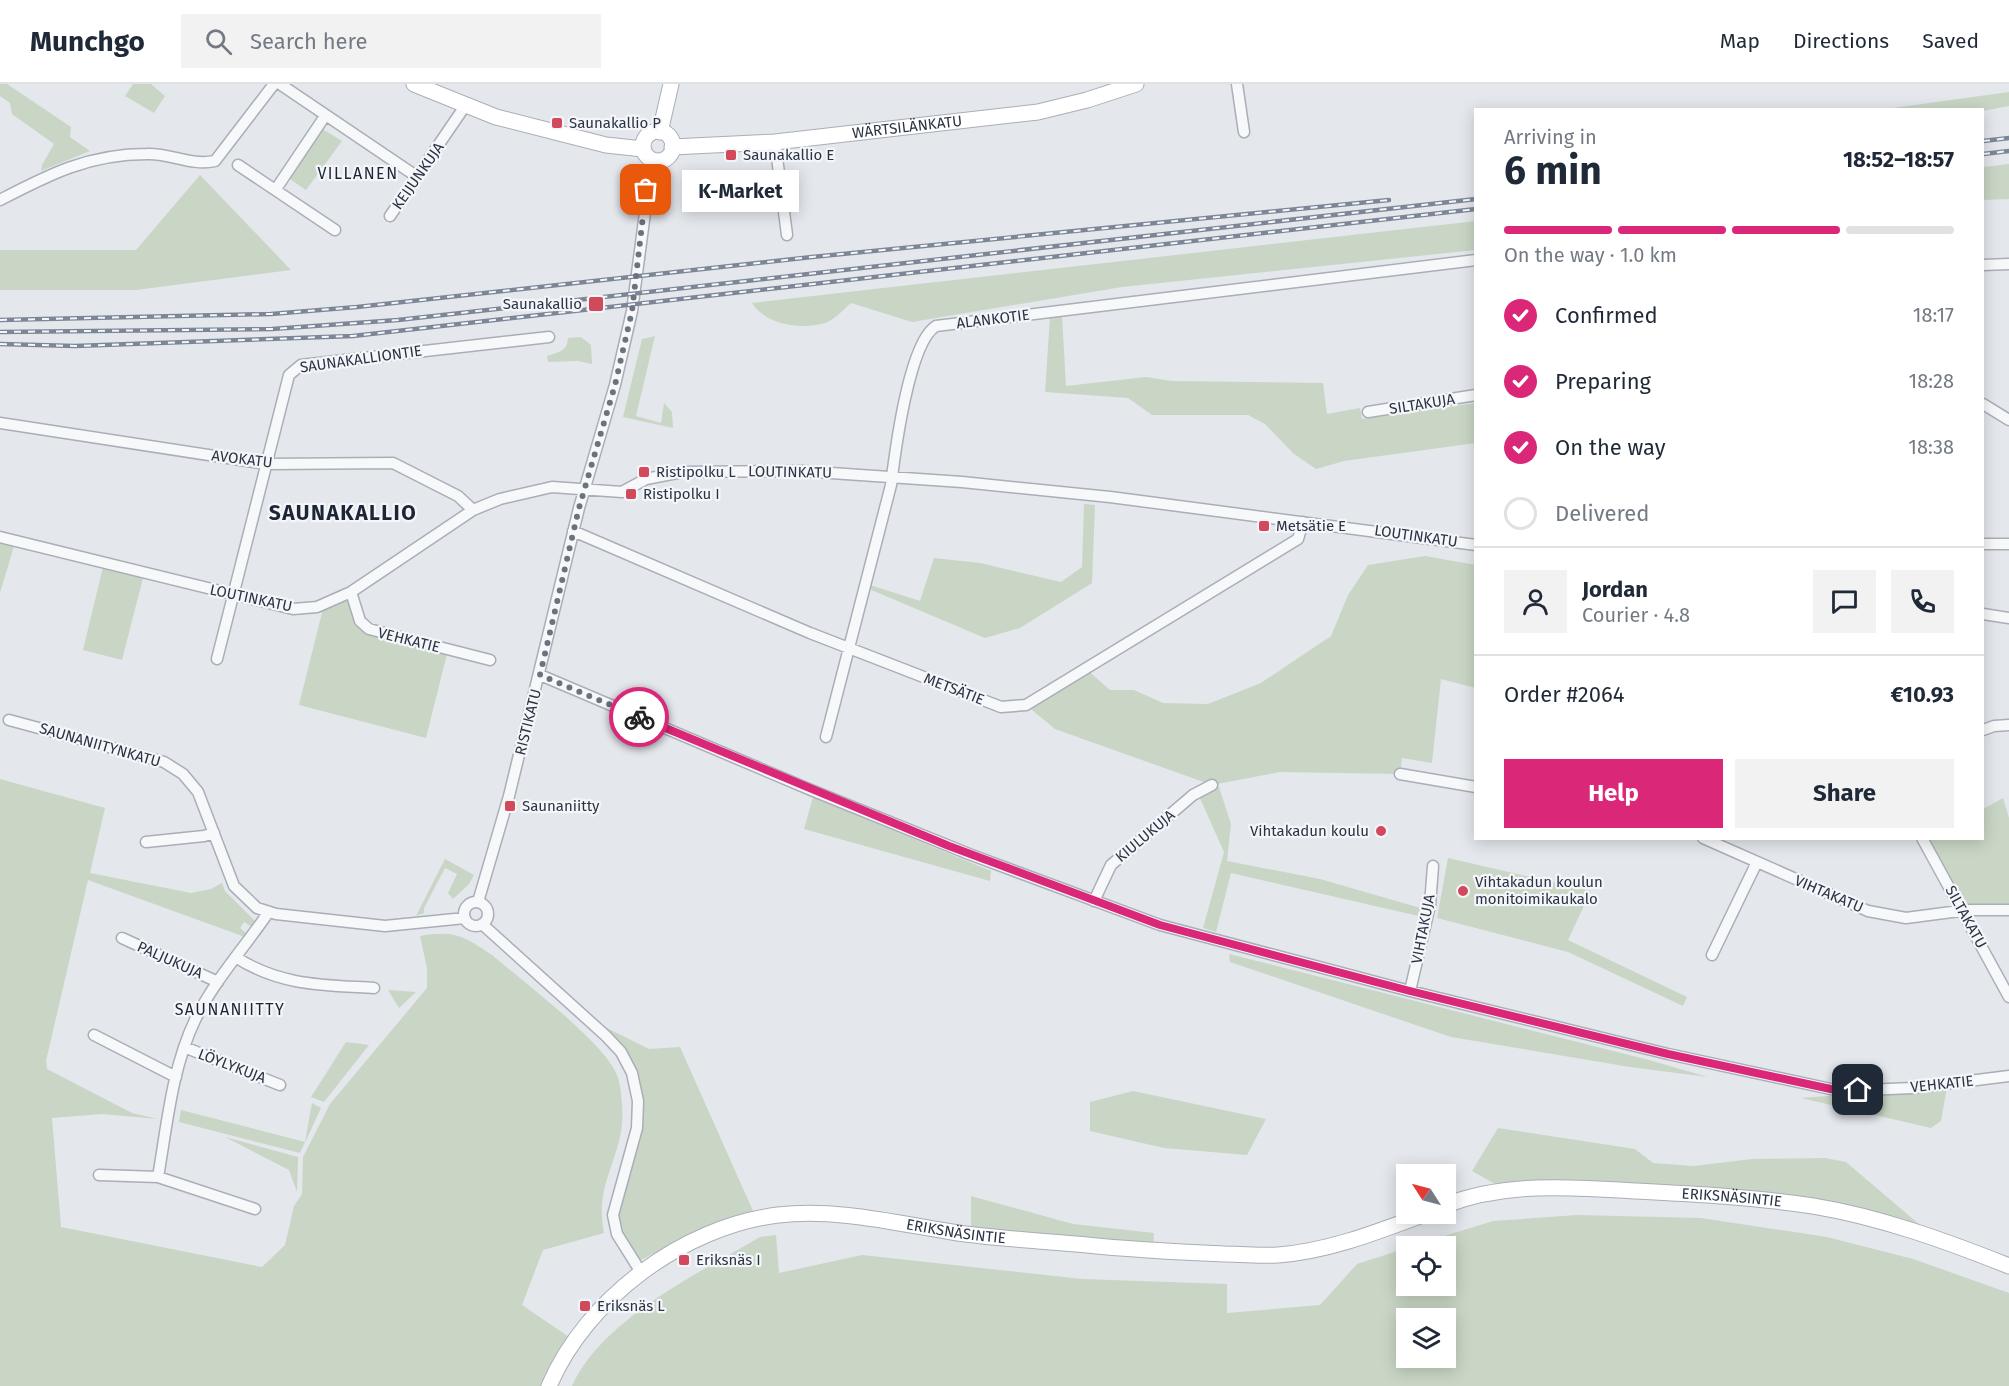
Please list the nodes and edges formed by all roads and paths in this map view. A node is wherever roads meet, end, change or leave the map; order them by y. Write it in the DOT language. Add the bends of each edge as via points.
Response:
graph roads {
  1 [pos="274,84"];
  2 [pos="280,84"];
  3 [pos="414,84"];
  4 [pos="671,84"];
  5 [pos="1136,84"];
  6 [pos="1237,84"];
  7 [pos="1120,87"];
  8 [pos="465,106"];
  9 [pos="325,116"];
  10 [pos="660,132"];
  11 [pos="1244,132"];
  12 [pos="775,142"];
  13 [pos="672,147"];
  14 [pos="647,154"];
  15 [pos="238,165"];
  16 [pos="416,176"];
  17 [pos="276,189"];
  18 [pos="0,200"];
  19 [pos="390,216"];
  20 [pos="335,230"];
  21 [pos="787,235"];
  22 [pos="1474,260"];
  23 [pos="2009,264"];
  24 [pos="1984,265"];
  25 [pos="549,337"];
  26 [pos="1474,395"];
  27 [pos="1984,405"];
  28 [pos="1368,412"];
  29 [pos="2009,420"];
  30 [pos="0,423"];
  31 [pos="267,464"];
  32 [pos="892,476"];
  33 [pos="585,488"];
  34 [pos="473,510"];
  35 [pos="1303,522"];
  36 [pos="573,531"];
  37 [pos="0,537"];
  38 [pos="1984,544"];
  39 [pos="2009,544"];
  40 [pos="1474,545"];
  41 [pos="351,592"];
  42 [pos="233,596"];
  43 [pos="1984,614"];
  44 [pos="2009,618"];
  45 [pos="850,648"];
  46 [pos="217,659"];
  47 [pos="490,660"];
  48 [pos="540,675"];
  49 [pos="9,720"];
  50 [pos="2009,725"];
  51 [pos="1984,730"];
  52 [pos="826,736"];
  53 [pos="1400,774"];
  54 [pos="1212,785"];
  55 [pos="1474,787"];
  56 [pos="214,833"];
  57 [pos="1708,840"];
  58 [pos="1923,840"];
  59 [pos="146,842"];
  60 [pos="1757,862"];
  61 [pos="1432,866"];
  62 [pos="1094,901"];
  63 [pos="478,902"];
  64 [pos="1962,910"];
  65 [pos="2009,910"];
  66 [pos="268,913"];
  67 [pos="465,918"];
  68 [pos="482,924"];
  69 [pos="122,938"];
  70 [pos="1712,955"];
  71 [pos="237,958"];
  72 [pos="218,982"];
  73 [pos="374,988"];
  74 [pos="1410,991"];
  75 [pos="2009,997"];
  76 [pos="94,1035"];
  77 [pos="184,1047"];
  78 [pos="2009,1076"];
  79 [pos="176,1077"];
  80 [pos="280,1085"];
  81 [pos="99,1175"];
  82 [pos="158,1177"];
  83 [pos="1456,1201"];
  84 [pos="255,1209"];
  85 [pos="1399,1224"];
  86 [pos="2009,1266"];
  87 [pos="642,1274"];
  88 [pos="549,1386"];
  1 -- 18 [label="street" via="214,161 199,164 150,153 99,156 44,177"];
  2 -- 9 [label="street"];
  3 -- 8 [label="street"];
  4 -- 10 [label="street"];
  5 -- 7 [label="street, WÄRTSILÄNKATU"];
  6 -- 11 [label="street"];
  7 -- 12 [label="street, WÄRTSILÄNKATU" via="1038,112"];
  8 -- 14 [label="street"];
  8 -- 16 [label="street, KEIJUNKUJA"];
  9 -- 16 [label="street"];
  9 -- 17 [label="street"];
  10 -- 13 [label="street" via="671,139"];
  10 -- 14 [label="street" via="647,136"];
  12 -- 13 [label="street, WÄRTSILÄNKATU"];
  12 -- 21 [label="street"];
  13 -- 14 [label="street" via="664,160"];
  14 -- 33 [label="street, RISTIKATU" via="632,311"];
  15 -- 17 [label="street"];
  16 -- 19 [label="street, KEIJUNKUJA"];
  17 -- 20 [label="street"];
  22 -- 32 [label="street, ALANKOTIE" via="936,326 924,336 915,358"];
  23 -- 24 [label="street"];
  25 -- 31 [label="street, SAUNAKALLIONTIE" via="301,365 289,375"];
  26 -- 28 [label="street, SILTAKUJA"];
  27 -- 29 [label="street"];
  30 -- 31 [label="street, AVOKATU"];
  31 -- 34 [label="street, AVOKATU" via="393,463 458,496"];
  31 -- 42 [label="street, SAUNAKALLIONTIE"];
  32 -- 33 [label="street, LOUTINKATU" via="792,471 682,472 646,479 622,492"];
  32 -- 35 [label="street, LOUTINKATU" via="1110,497"];
  32 -- 45 [label="street, ALANKOTIE"];
  33 -- 34 [label="street, LOUTINKATU" via="528,491"];
  33 -- 36 [label="street, RISTIKATU"];
  34 -- 41 [label="street, LOUTINKATU"];
  35 -- 40 [label="street, LOUTINKATU"];
  35 -- 45 [label="street, METSÄTIE" via="1298,539 1026,705 1001,707"];
  36 -- 45 [label="street, METSÄTIE"];
  36 -- 48 [label="street, RISTIKATU"];
  37 -- 42 [label="street, LOUTINKATU"];
  38 -- 39 [label="street"];
  41 -- 42 [label="street, LOUTINKATU" via="317,607 293,609"];
  41 -- 47 [label="street, VEHKATIE" via="360,621 369,629"];
  42 -- 46 [label="street, SAUNAKALLIONTIE"];
  43 -- 44 [label="street"];
  45 -- 52 [label="street, ALANKOTIE"];
  48 -- 62 [label="street, VEHKATIE" via="821,794"];
  48 -- 63 [label="street, RISTIKATU"];
  49 -- 56 [label="street, SAUNANIITYNKATU" via="164,762 177,769 198,792"];
  50 -- 51 [label="street"];
  53 -- 55 [label="street"];
  54 -- 62 [label="street, KIULUKUJA" via="1192,795 1111,865"];
  56 -- 59 [label="street"];
  56 -- 66 [label="street, SAUNANIITYNKATU" via="234,886 247,901"];
  57 -- 60 [label="street, VIHTAKATU"];
  58 -- 64 [label="street, SILTAKATU"];
  60 -- 64 [label="street, VIHTAKATU" via="1868,911 1906,918"];
  60 -- 70 [label="street"];
  61 -- 74 [label="street, VIHTAKUJA" via="1430,905"];
  62 -- 74 [label="street, VEHKATIE" via="1160,925"];
  63 -- 67 [label="street" via="468,905"];
  63 -- 68 [label="street" via="488,912"];
  64 -- 65 [label="street, VIHTAKATU"];
  64 -- 75 [label="street, SILTAKATU"];
  66 -- 67 [label="street, SAUNANIITYNKATU" via="385,926"];
  66 -- 71 [label="street"];
  67 -- 68 [label="street" via="471,925"];
  68 -- 87 [label="street" via="606,1036 621,1052 632,1073 638,1101 637,1128 613,1215 617,1234"];
  69 -- 72 [label="street, PALJUKUJA"];
  71 -- 72 [label="street"];
  71 -- 73 [label="street" via="297,984"];
  72 -- 77 [label="street" via="195,1019"];
  74 -- 78 [label="street, VEHKATIE" via="1840,1091 1913,1088"];
  76 -- 79 [label="street"];
  77 -- 79 [label="street"];
  77 -- 80 [label="street, LÖYLYKUJA"];
  79 -- 82 [label="street"];
  81 -- 82 [label="street"];
  82 -- 84 [label="street"];
  83 -- 86 [label="street, ERIKSNÄSINTIE" via="1519,1189 1575,1187 1814,1206 1935,1237"];
  85 -- 87 [label="street, ERIKSNÄSINTIE" via="1312,1251 1276,1255 1157,1252 961,1233 858,1216 782,1215 727,1227 687,1244"];
  87 -- 88 [label="street, ERIKSNÄSINTIE" via="593,1317"];
}
